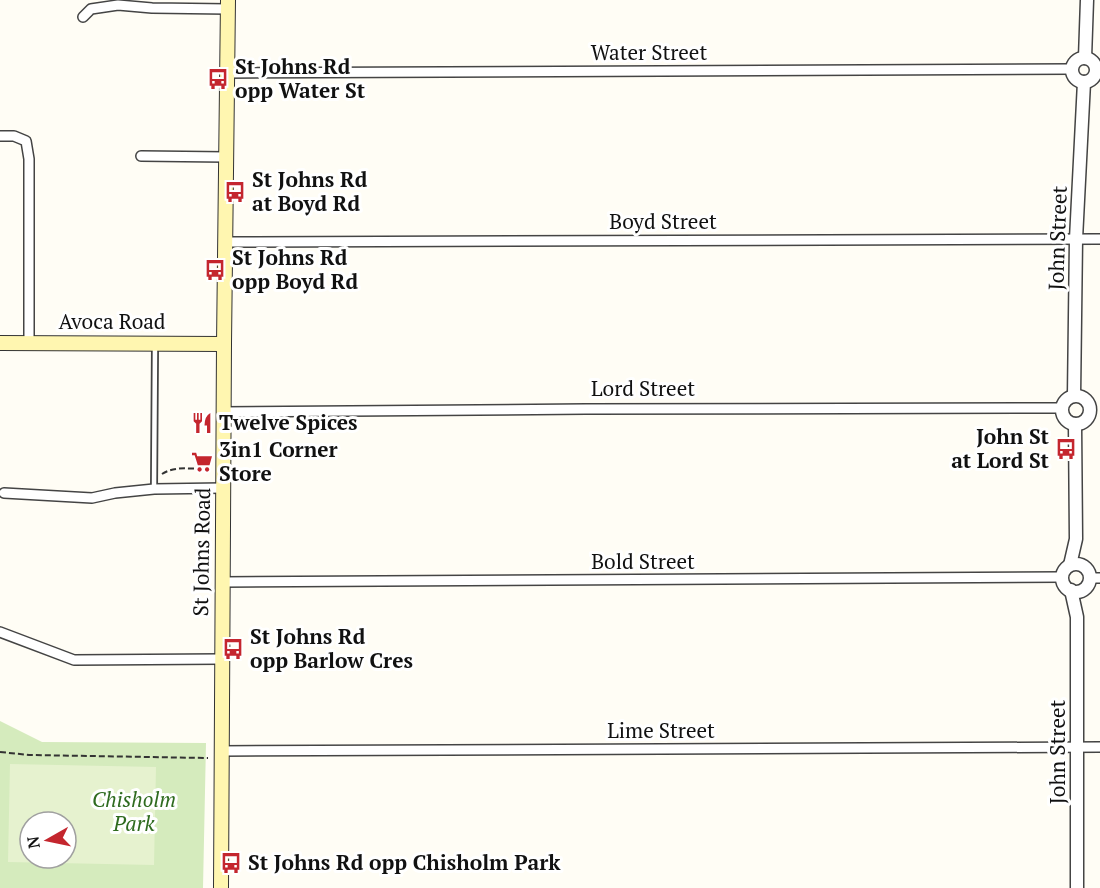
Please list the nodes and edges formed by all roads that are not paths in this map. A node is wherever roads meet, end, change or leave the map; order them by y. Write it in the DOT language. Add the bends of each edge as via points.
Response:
graph roads {
  1 [pos="1087,0"];
  2 [pos="91,4"];
  3 [pos="228,4"];
  4 [pos="82,18"];
  5 [pos="1085,58"];
  6 [pos="1072,69"];
  7 [pos="1098,69"];
  8 [pos="227,74"];
  9 [pos="1084,82"];
  10 [pos="0,136"];
  11 [pos="141,156"];
  12 [pos="226,157"];
  13 [pos="1100,238"];
  14 [pos="1077,239"];
  15 [pos="226,242"];
  16 [pos="0,343"];
  17 [pos="29,343"];
  18 [pos="155,343"];
  19 [pos="224,344"];
  20 [pos="1074,396"];
  21 [pos="1062,408"];
  22 [pos="1095,408"];
  23 [pos="224,412"];
  24 [pos="1075,424"];
  25 [pos="224,488"];
  26 [pos="154,489"];
  27 [pos="4,493"];
  28 [pos="1077,565"];
  29 [pos="1062,578"];
  30 [pos="1095,578"];
  31 [pos="223,582"];
  32 [pos="1084,589"];
  33 [pos="1071,590"];
  34 [pos="1077,617"];
  35 [pos="0,632"];
  36 [pos="221,659"];
  37 [pos="1078,747"];
  38 [pos="1100,747"];
  39 [pos="221,751"];
  40 [pos="221,888"];
  41 [pos="1077,888"];
  1 -- 5 [label="street"];
  2 -- 3 [label="street" via="152,8"];
  2 -- 4 [label="street"];
  3 -- 8 [label="main road, St Johns Road"];
  5 -- 6 [label="street" via="1075,62"];
  5 -- 7 [label="street"];
  6 -- 8 [label="street, Water Street"];
  6 -- 9 [label="street" via="1074,77"];
  7 -- 9 [label="street" via="1093,78"];
  8 -- 12 [label="main road, St Johns Road"];
  9 -- 14 [label="street, John Street"];
  10 -- 17 [label="street" via="26,141 29,159"];
  11 -- 12 [label="street"];
  12 -- 15 [label="main road, St Johns Road"];
  13 -- 14 [label="street, Boyd Street"];
  14 -- 15 [label="street, Boyd Street"];
  14 -- 20 [label="street, John Street"];
  15 -- 19 [label="main road, St Johns Road"];
  16 -- 17 [label="main road, Avoca Road"];
  17 -- 18 [label="main road, Avoca Road"];
  18 -- 19 [label="main road, Avoca Road"];
  18 -- 26 [label="lane"];
  19 -- 23 [label="main road, St Johns Road"];
  20 -- 21 [label="street"];
  20 -- 22 [label="street"];
  21 -- 23 [label="street, Lord Street"];
  21 -- 24 [label="street" via="1066,420"];
  22 -- 24 [label="street" via="1088,418"];
  23 -- 25 [label="main road, St Johns Road"];
  24 -- 28 [label="street"];
  25 -- 26 [label="street"];
  25 -- 31 [label="main road, St Johns Road"];
  26 -- 27 [label="street" via="92,498"];
  28 -- 29 [label="street" via="1064,571"];
  28 -- 30 [label="street"];
  29 -- 31 [label="street, Bold Street"];
  29 -- 33 [label="street"];
  30 -- 32 [label="street"];
  31 -- 36 [label="main road, St Johns Road"];
  32 -- 33 [label="street"];
  32 -- 34 [label="street, John Street"];
  33 -- 34 [label="street, John Street"];
  34 -- 37 [label="street, John Street"];
  35 -- 36 [label="street" via="74,660"];
  36 -- 39 [label="main road, St Johns Road"];
  37 -- 38 [label="street, Lime Street"];
  37 -- 39 [label="street, Lime Street"];
  37 -- 41 [label="street, John Street"];
  39 -- 40 [label="main road, St Johns Road"];
}
